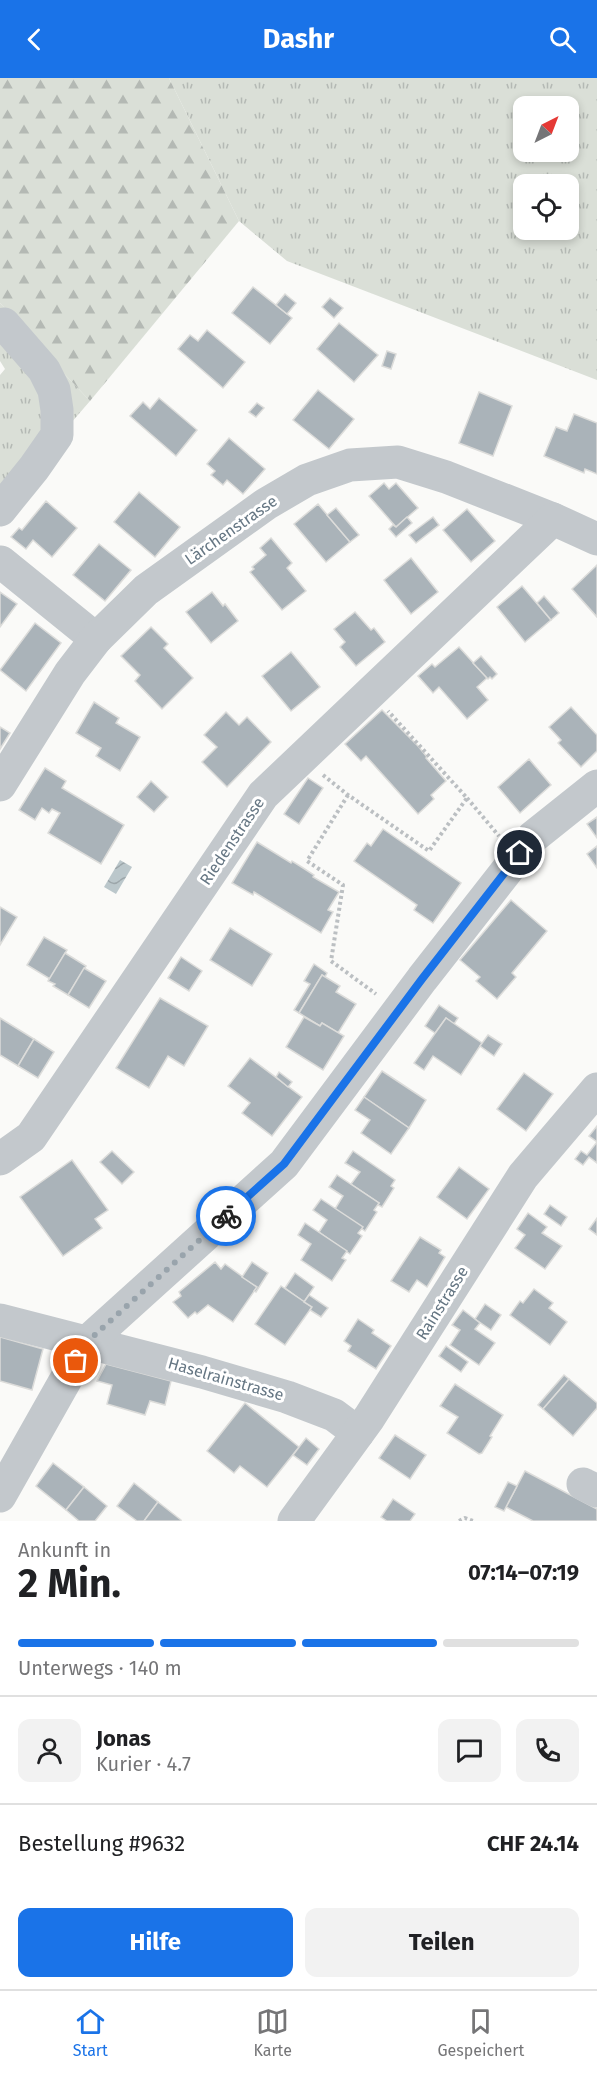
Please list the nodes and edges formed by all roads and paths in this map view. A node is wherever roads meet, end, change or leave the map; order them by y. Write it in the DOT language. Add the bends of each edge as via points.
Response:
graph roads {
  1 [pos="4,324"];
  2 [pos="0,510"];
  3 [pos="553,519"];
  4 [pos="597,539"];
  5 [pos="2,562"];
  6 [pos="96,639"];
  7 [pos="370,692"];
  8 [pos="301,758"];
  9 [pos="0,785"];
  10 [pos="597,786"];
  11 [pos="348,795"];
  12 [pos="467,798"];
  13 [pos="520,853"];
  14 [pos="398,1011"];
  15 [pos="597,1089"];
  16 [pos="0,1159"];
  17 [pos="0,1320"];
  18 [pos="87,1342"];
  19 [pos="358,1432"];
  20 [pos="0,1496"];
  21 [pos="294,1521"];
  22 [pos="459,1521"];
  23 [pos="472,1521"];
  1 -- 2 [label="street" via="44,370 54,390 57,435"];
  3 -- 4 [label="street"];
  3 -- 6 [label="street, Lärchenstrasse" via="398,462 350,465 307,480 266,504 146,590"];
  3 -- 7 [label="street, Riedenstrasse"];
  5 -- 6 [label="street"];
  6 -- 9 [label="street, Lärchenstrasse" via="70,673"];
  7 -- 8 [label="street, Riedenstrasse"];
  7 -- 12 [label="path"];
  8 -- 11 [label="path"];
  8 -- 16 [label="street, Riedenstrasse" via="263,795 31,1137"];
  10 -- 13 [label="street" via="533,837"];
  11 -- 12 [label="path" via="429,851"];
  11 -- 14 [label="path" via="307,861 344,885 331,961"];
  12 -- 13 [label="path" via="496,834"];
  13 -- 14 [label="street"];
  14 -- 18 [label="street" via="284,1164"];
  15 -- 19 [label="street, Rainstrasse" via="523,1176"];
  17 -- 18 [label="street, Haselrainstrasse"];
  18 -- 19 [label="street, Haselrainstrasse" via="287,1396 334,1414"];
  18 -- 20 [label="street"];
  19 -- 21 [label="street, Rainstrasse"];
  22 -- 23 [label="path"];
}
